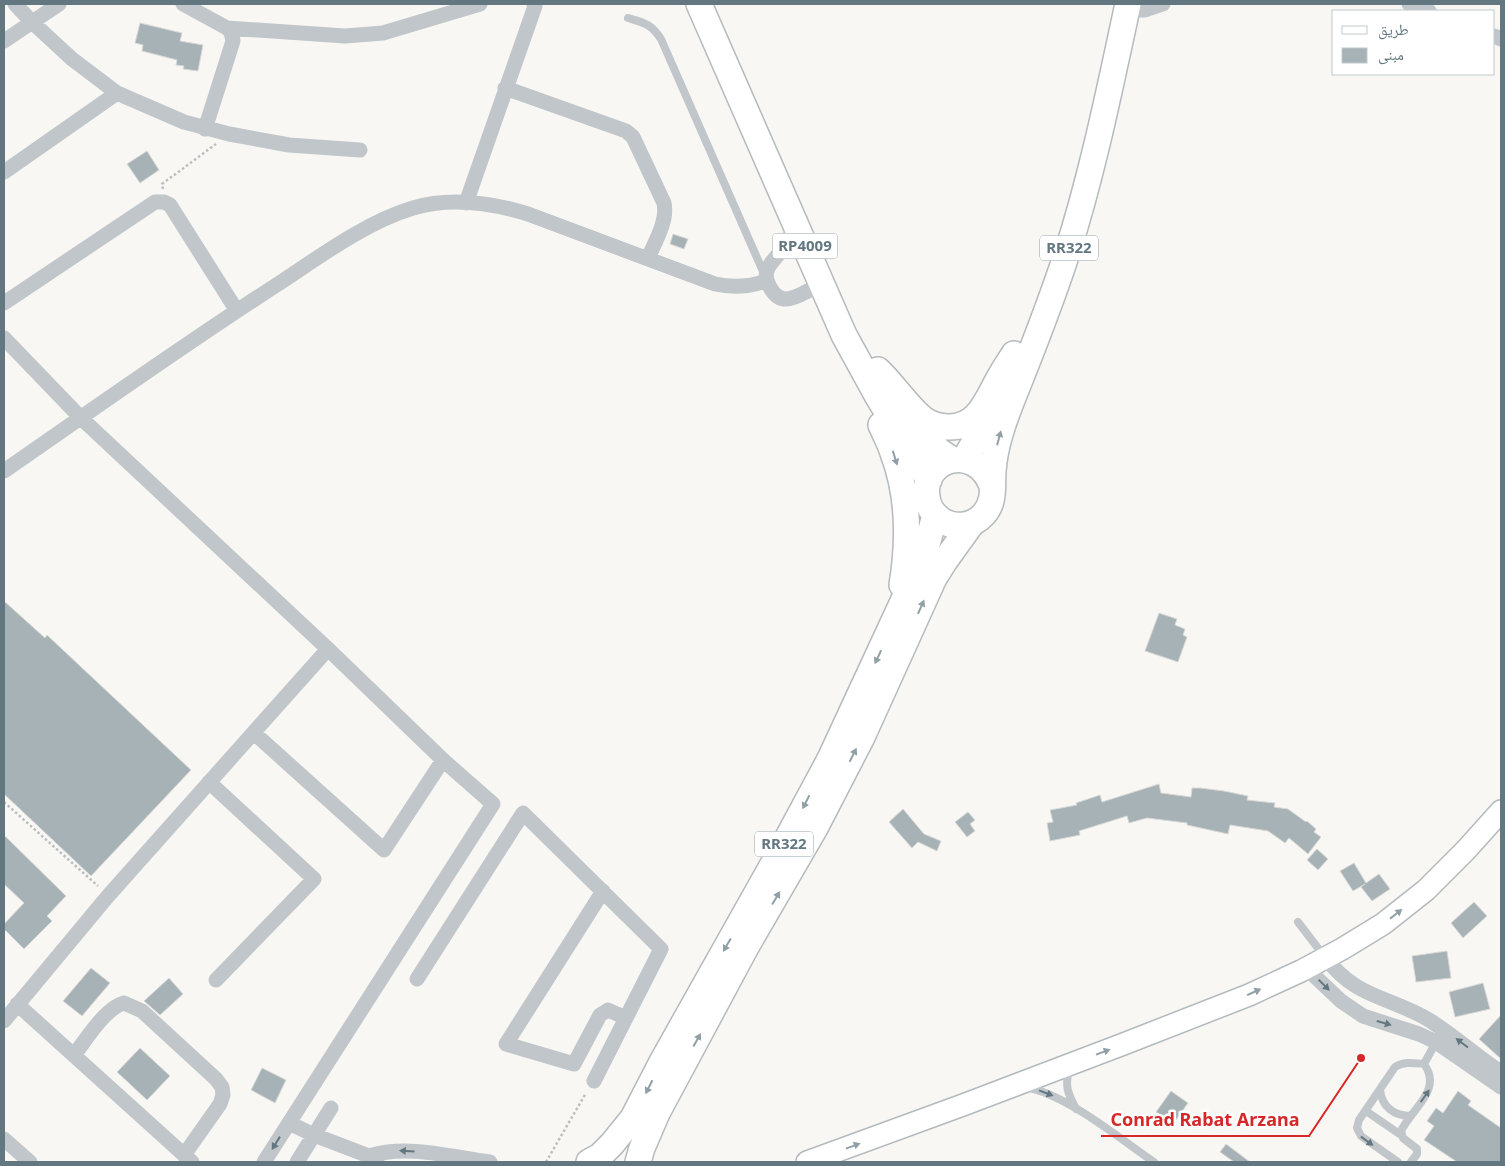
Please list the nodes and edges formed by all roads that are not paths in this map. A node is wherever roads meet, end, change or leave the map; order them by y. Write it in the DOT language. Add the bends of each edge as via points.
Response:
graph roads {
  1 [pos="15,4"];
  2 [pos="59,4"];
  3 [pos="182,4"];
  4 [pos="480,4"];
  5 [pos="534,4"];
  6 [pos="699,4"];
  7 [pos="713,4"];
  8 [pos="1163,4"];
  9 [pos="1408,4"];
  10 [pos="1123,6"];
  11 [pos="1425,10"];
  12 [pos="628,18"];
  13 [pos="32,22"];
  14 [pos="228,28"];
  15 [pos="4,42"];
  16 [pos="505,88"];
  17 [pos="117,93"];
  18 [pos="205,129"];
  19 [pos="360,150"];
  20 [pos="4,172"];
  21 [pos="466,203"];
  22 [pos="794,223"];
  23 [pos="648,258"];
  24 [pos="766,280"];
  25 [pos="823,285"];
  26 [pos="4,303"];
  27 [pos="237,311"];
  28 [pos="4,338"];
  29 [pos="1014,354"];
  30 [pos="873,375"];
  31 [pos="81,418"];
  32 [pos="958,460"];
  33 [pos="4,471"];
  34 [pos="929,480"];
  35 [pos="992,486"];
  36 [pos="934,514"];
  37 [pos="972,524"];
  38 [pos="891,628"];
  39 [pos="328,648"];
  40 [pos="254,733"];
  41 [pos="443,760"];
  42 [pos="209,782"];
  43 [pos="1501,811"];
  44 [pos="602,891"];
  45 [pos="1298,922"];
  46 [pos="1326,958"];
  47 [pos="1306,968"];
  48 [pos="416,979"];
  49 [pos="216,980"];
  50 [pos="1353,986"];
  51 [pos="1341,1001"];
  52 [pos="17,1004"];
  53 [pos="626,1018"];
  54 [pos="4,1021"];
  55 [pos="1436,1042"];
  56 [pos="74,1055"];
  57 [pos="1070,1064"];
  58 [pos="1424,1064"];
  59 [pos="1501,1072"];
  60 [pos="594,1081"];
  61 [pos="1013,1085"];
  62 [pos="1501,1087"];
  63 [pos="1380,1090"];
  64 [pos="331,1108"];
  65 [pos="1076,1109"];
  66 [pos="1366,1111"];
  67 [pos="1411,1116"];
  68 [pos="289,1123"];
  69 [pos="314,1135"];
  70 [pos="1401,1135"];
  71 [pos="4,1139"];
  72 [pos="188,1158"];
  73 [pos="375,1159"];
  74 [pos="595,1159"];
  75 [pos="30,1162"];
  76 [pos="264,1162"];
  77 [pos="297,1162"];
  78 [pos="490,1162"];
  79 [pos="633,1162"];
  80 [pos="638,1162"];
  81 [pos="807,1162"];
  82 [pos="1154,1162"];
  83 [pos="1398,1162"];
  84 [pos="1411,1162"];
  1 -- 13 [label="street"];
  2 -- 13 [label="street"];
  3 -- 14 [label="street"];
  4 -- 14 [label="street" via="383,33 345,36"];
  5 -- 16 [label="street"];
  6 -- 22 [label="main road, RP4009"];
  7 -- 30 [label="main road, RP4009"];
  8 -- 10 [label="street" via="1145,10"];
  9 -- 11 [label="street"];
  10 -- 29 [label="main road, RR322" via="1069,193"];
  35 -- 10 [label="main road, RR322, one-way" via="999,439 1055,289 1080,211"];
  12 -- 24 [label="lane" via="646,23 661,39"];
  13 -- 15 [label="street"];
  13 -- 17 [label="street" via="81,67"];
  14 -- 18 [label="street" via="232,41"];
  16 -- 21 [label="street"];
  16 -- 23 [label="street" via="630,133 666,209"];
  17 -- 18 [label="street"];
  17 -- 20 [label="street"];
  18 -- 19 [label="street" via="289,145"];
  21 -- 23 [label="street" via="499,206 528,214"];
  21 -- 27 [label="street" via="413,208 377,223"];
  22 -- 24 [label="street" via="787,242 767,270"];
  22 -- 25 [label="main road, RP4009"];
  23 -- 24 [label="street" via="725,286 746,286"];
  24 -- 25 [label="street" via="775,294 785,299"];
  25 -- 30 [label="main road, RP4009" via="844,335"];
  26 -- 27 [label="street" via="155,202 164,202 170,204"];
  27 -- 31 [label="street"];
  28 -- 31 [label="street"];
  29 -- 30 [label="main road" via="982,410 965,424 954,428 932,424"];
  29 -- 32 [label="main road, RR322" via="986,422"];
  30 -- 32 [label="main road, RP4009" via="941,453"];
  30 -- 34 [label="main road, RP4009"];
  30 -- 38 [label="main road, one-way" via="876,410 894,454 906,513 904,574"];
  31 -- 33 [label="street"];
  31 -- 39 [label="street"];
  32 -- 34 [label="main road, RR322" via="938,467"];
  32 -- 35 [label="main road" via="974,462 982,468"];
  34 -- 36 [label="main road" via="927,498"];
  35 -- 37 [label="main road, RR322" via="989,508"];
  36 -- 37 [label="main road" via="956,525"];
  36 -- 38 [label="main road, RR322" via="924,554"];
  80 -- 37 [label="main road, RR322, one-way" via="657,1113 862,737 934,578"];
  38 -- 74 [label="main road, RR322, one-way" via="845,729 633,1118 622,1134"];
  39 -- 40 [label="street"];
  39 -- 41 [label="street"];
  40 -- 41 [label="street" via="384,850"];
  40 -- 42 [label="street"];
  41 -- 68 [label="street" via="493,804"];
  42 -- 49 [label="street" via="314,879"];
  42 -- 52 [label="street"];
  46 -- 43 [label="main road, one-way" via="1382,924 1426,890"];
  44 -- 48 [label="street" via="523,813"];
  44 -- 53 [label="street" via="661,949"];
  44 -- 53 [label="street" via="506,1044 574,1064 600,1015 608,1010"];
  45 -- 46 [label="lane"];
  46 -- 47 [label="main road"];
  46 -- 50 [label="street"];
  47 -- 51 [label="street, one-way"];
  57 -- 47 [label="main road, one-way" via="1249,994"];
  50 -- 51 [label="street"];
  59 -- 50 [label="street, one-way" via="1429,1020"];
  51 -- 55 [label="street, one-way" via="1363,1016"];
  52 -- 54 [label="street"];
  52 -- 56 [label="street"];
  53 -- 60 [label="street"];
  55 -- 58 [label="lane"];
  55 -- 62 [label="street"];
  56 -- 72 [label="street"];
  56 -- 72 [label="street" via="105,1016 116,1005 124,1003 142,1011 180,1045 216,1079 223,1095"];
  57 -- 61 [label="main road"];
  57 -- 65 [label="lane" via="1067,1092"];
  58 -- 63 [label="lane" via="1408,1062 1398,1065"];
  67 -- 58 [label="lane, one-way" via="1430,1089 1431,1076"];
  61 -- 65 [label="lane, one-way" via="1034,1089"];
  81 -- 61 [label="main road, one-way"];
  63 -- 66 [label="lane"];
  63 -- 67 [label="lane" via="1391,1111"];
  64 -- 69 [label="street"];
  65 -- 82 [label="lane"];
  66 -- 70 [label="lane"];
  66 -- 83 [label="lane, one-way" via="1358,1124 1360,1136"];
  67 -- 70 [label="lane"];
  68 -- 69 [label="street"];
  68 -- 76 [label="street, one-way"];
  69 -- 73 [label="street"];
  69 -- 77 [label="street"];
  70 -- 84 [label="lane" via="1417,1149"];
  71 -- 75 [label="street"];
  78 -- 73 [label="street, one-way" via="410,1151 389,1151"];
  74 -- 79 [label="main road, RR322" via="610,1155"];
}
